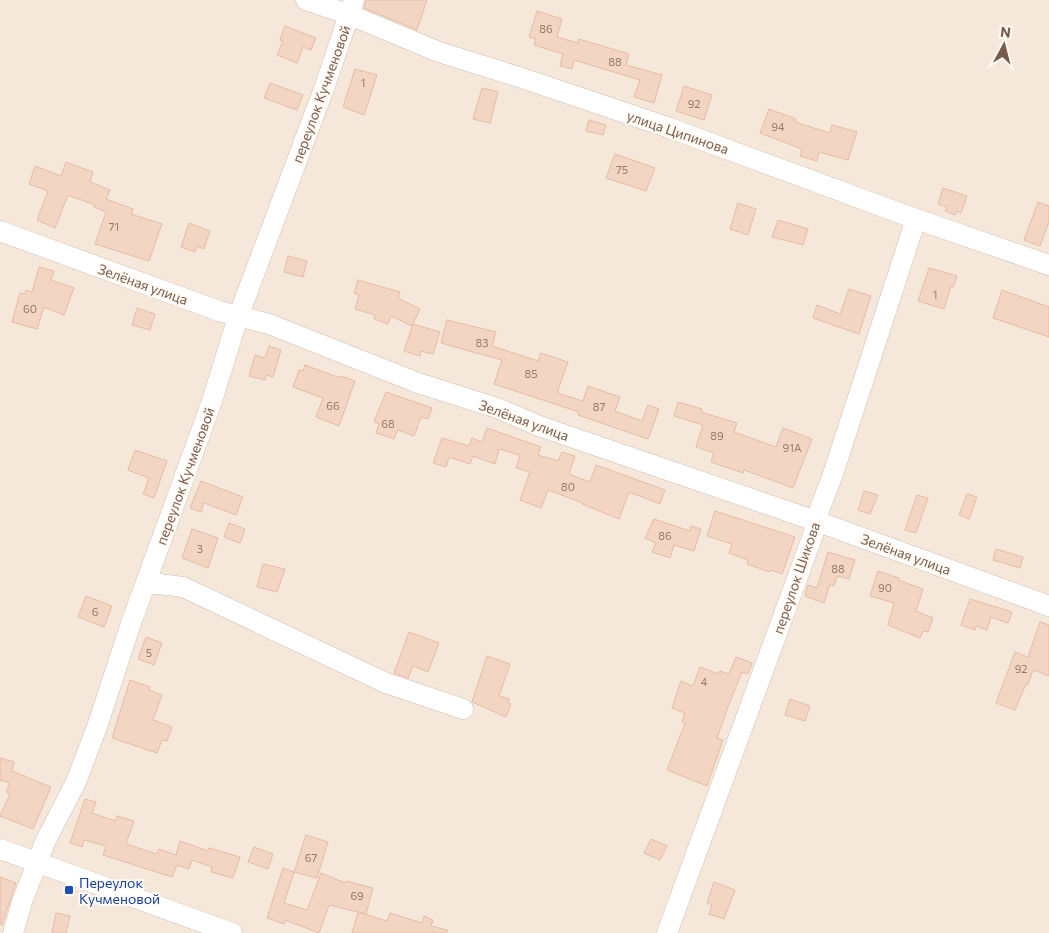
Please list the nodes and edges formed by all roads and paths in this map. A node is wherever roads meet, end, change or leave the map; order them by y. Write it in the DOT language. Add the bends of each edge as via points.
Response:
graph roads {
  1 [pos="306,0"];
  2 [pos="352,8"];
  3 [pos="916,219"];
  4 [pos="0,231"];
  5 [pos="1049,266"];
  6 [pos="238,317"];
  7 [pos="816,522"];
  8 [pos="145,585"];
  9 [pos="1049,606"];
  10 [pos="463,709"];
  11 [pos="0,849"];
  12 [pos="37,862"];
  13 [pos="13,933"];
  14 [pos="232,933"];
  15 [pos="667,933"];
  1 -- 2 [label="street, улица Ципинова"];
  2 -- 3 [label="street, улица Ципинова" via="439,52 667,127"];
  2 -- 6 [label="street, переулок Кучменовой"];
  3 -- 5 [label="street, улица Ципинова"];
  3 -- 7 [label="street, переулок Шикова"];
  4 -- 6 [label="street, Зелёная улица"];
  6 -- 7 [label="street, Зелёная улица" via="269,324 418,383"];
  6 -- 8 [label="street, переулок Кучменовой" via="211,404"];
  7 -- 9 [label="street, Зелёная улица"];
  7 -- 15 [label="street, переулок Шикова"];
  8 -- 10 [label="street" via="183,587 386,684"];
  8 -- 12 [label="street, переулок Кучменовой" via="76,782"];
  11 -- 12 [label="street"];
  12 -- 13 [label="street, переулок Кучменовой"];
  12 -- 14 [label="street"];
}
